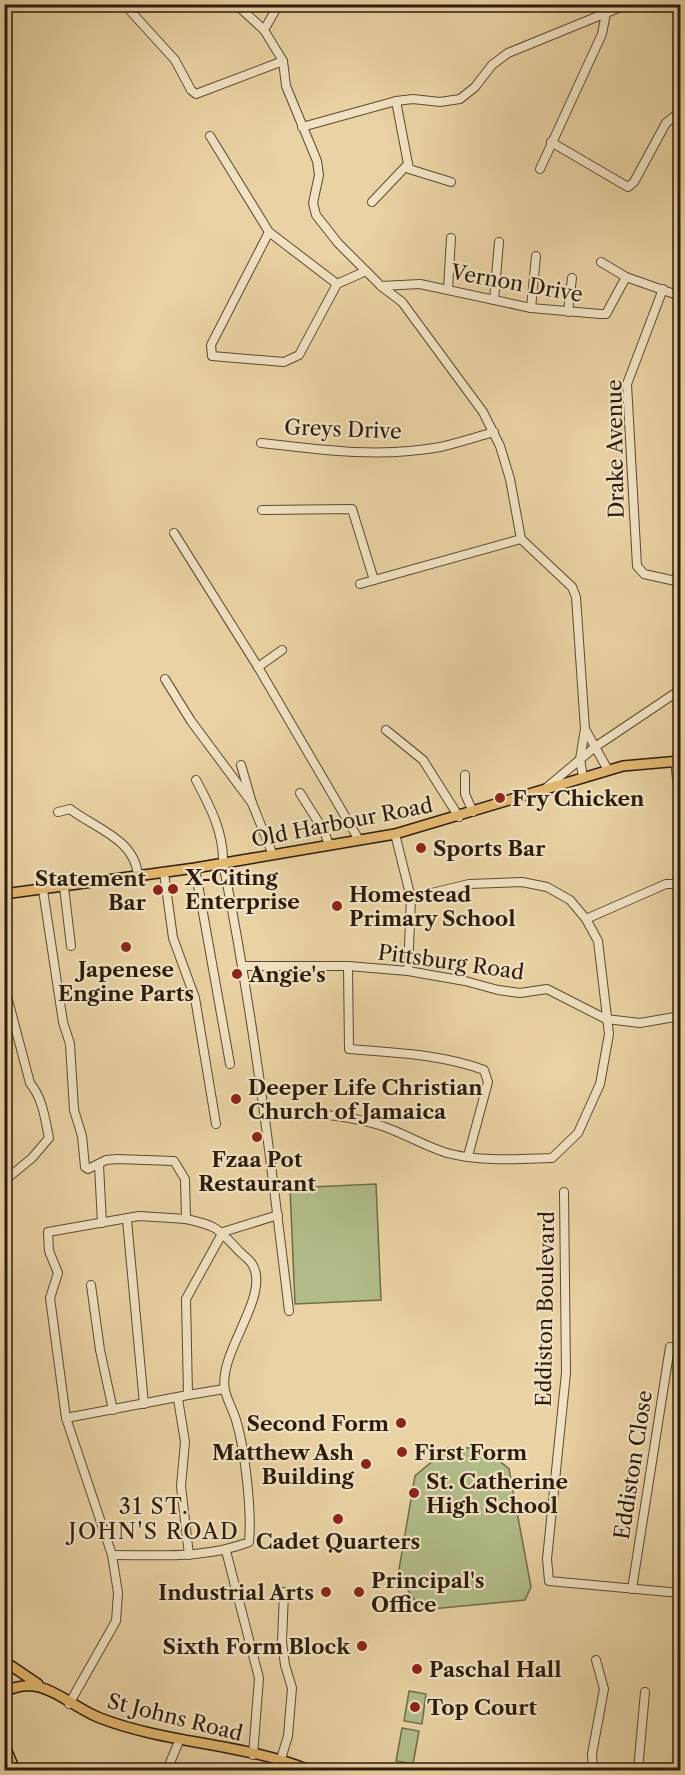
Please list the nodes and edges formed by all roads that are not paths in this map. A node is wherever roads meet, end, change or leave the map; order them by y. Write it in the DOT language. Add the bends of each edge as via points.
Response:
graph roads {
  1 [pos="124,4"];
  2 [pos="236,4"];
  3 [pos="279,4"];
  4 [pos="628,4"];
  5 [pos="606,13"];
  6 [pos="264,30"];
  7 [pos="283,64"];
  8 [pos="396,101"];
  9 [pos="681,112"];
  10 [pos="302,128"];
  11 [pos="210,136"];
  12 [pos="551,142"];
  13 [pos="408,164"];
  14 [pos="540,169"];
  15 [pos="451,182"];
  16 [pos="372,202"];
  17 [pos="269,232"];
  18 [pos="452,238"];
  19 [pos="499,242"];
  20 [pos="536,256"];
  21 [pos="601,262"];
  22 [pos="366,271"];
  23 [pos="626,277"];
  24 [pos="572,278"];
  25 [pos="337,284"];
  26 [pos="381,286"];
  27 [pos="663,288"];
  28 [pos="448,289"];
  29 [pos="681,296"];
  30 [pos="494,300"];
  31 [pos="531,308"];
  32 [pos="568,312"];
  33 [pos="494,432"];
  34 [pos="261,443"];
  35 [pos="262,510"];
  36 [pos="174,533"];
  37 [pos="521,539"];
  38 [pos="374,580"];
  39 [pos="681,582"];
  40 [pos="360,584"];
  41 [pos="282,650"];
  42 [pos="258,667"];
  43 [pos="165,679"];
  44 [pos="681,690"];
  45 [pos="585,729"];
  46 [pos="386,730"];
  47 [pos="595,747"];
  48 [pos="580,759"];
  49 [pos="678,761"];
  50 [pos="241,765"];
  51 [pos="608,770"];
  52 [pos="465,775"];
  53 [pos="583,777"];
  54 [pos="196,780"];
  55 [pos="546,789"];
  56 [pos="300,793"];
  57 [pos="252,803"];
  58 [pos="681,804"];
  59 [pos="58,812"];
  60 [pos="473,812"];
  61 [pos="459,817"];
  62 [pos="395,834"];
  63 [pos="359,840"];
  64 [pos="329,845"];
  65 [pos="273,855"];
  66 [pos="224,863"];
  67 [pos="195,868"];
  68 [pos="164,873"];
  69 [pos="138,876"];
  70 [pos="681,884"];
  71 [pos="64,887"];
  72 [pos="43,890"];
  73 [pos="4,894"];
  74 [pos="411,898"];
  75 [pos="586,919"];
  76 [pos="71,946"];
  77 [pos="244,966"];
  78 [pos="348,966"];
  79 [pos="408,971"];
  80 [pos="4,985"];
  81 [pos="681,1016"];
  82 [pos="606,1019"];
  83 [pos="230,1064"];
  84 [pos="266,1114"];
  85 [pos="216,1124"];
  86 [pos="468,1156"];
  87 [pos="99,1165"];
  88 [pos="4,1181"];
  89 [pos="564,1192"];
  90 [pos="278,1215"];
  91 [pos="186,1219"];
  92 [pos="127,1220"];
  93 [pos="102,1223"];
  94 [pos="223,1232"];
  95 [pos="91,1285"];
  96 [pos="289,1311"];
  97 [pos="670,1347"];
  98 [pos="224,1389"];
  99 [pos="188,1395"];
  100 [pos="178,1399"];
  101 [pos="144,1404"];
  102 [pos="112,1410"];
  103 [pos="66,1418"];
  104 [pos="226,1551"];
  105 [pos="112,1555"];
  106 [pos="189,1555"];
  107 [pos="632,1588"];
  108 [pos="284,1592"];
  109 [pos="681,1593"];
  110 [pos="596,1660"];
  111 [pos="4,1661"];
  112 [pos="40,1686"];
  113 [pos="4,1692"];
  114 [pos="645,1692"];
  115 [pos="69,1704"];
  116 [pos="180,1739"];
  117 [pos="4,1744"];
  118 [pos="253,1755"];
  119 [pos="280,1762"];
  120 [pos="15,1770"];
  121 [pos="167,1770"];
  122 [pos="308,1770"];
  123 [pos="593,1770"];
  124 [pos="638,1770"];
  1 -- 7 [label="street" via="175,60 196,94"];
  2 -- 6 [label="street"];
  3 -- 6 [label="street"];
  4 -- 5 [label="street"];
  5 -- 8 [label="street" via="508,53 460,99"];
  5 -- 12 [label="street" via="602,34"];
  6 -- 7 [label="street"];
  7 -- 10 [label="street" via="286,86"];
  8 -- 10 [label="street"];
  8 -- 13 [label="street"];
  9 -- 12 [label="street" via="666,123 628,187"];
  10 -- 22 [label="street" via="317,161 319,175 313,203 316,214"];
  11 -- 17 [label="street"];
  12 -- 14 [label="street"];
  13 -- 15 [label="street" via="409,169"];
  13 -- 16 [label="street"];
  17 -- 25 [label="street"];
  17 -- 25 [label="street" via="211,345 212,356 284,362 293,359 299,355"];
  18 -- 28 [label="street"];
  19 -- 30 [label="street"];
  20 -- 31 [label="street"];
  21 -- 23 [label="street, Vernon Drive"];
  22 -- 25 [label="street"];
  22 -- 26 [label="street"];
  23 -- 27 [label="street, Vernon Drive"];
  23 -- 32 [label="street, Vernon Drive" via="606,314"];
  24 -- 32 [label="street"];
  26 -- 28 [label="street, Vernon Drive" via="420,284"];
  26 -- 33 [label="street" via="402,302"];
  27 -- 29 [label="street, Vernon Drive"];
  27 -- 39 [label="street, Drake Avenue" via="627,384 637,566 644,573"];
  28 -- 30 [label="street, Vernon Drive"];
  30 -- 31 [label="street, Vernon Drive"];
  31 -- 32 [label="street, Vernon Drive"];
  33 -- 34 [label="street, Greys Drive" via="440,447 382,453"];
  33 -- 37 [label="street" via="510,479"];
  35 -- 38 [label="street" via="352,508"];
  36 -- 42 [label="street"];
  37 -- 38 [label="street"];
  37 -- 45 [label="street" via="565,579 576,597"];
  38 -- 40 [label="street"];
  41 -- 42 [label="street"];
  42 -- 63 [label="street"];
  43 -- 57 [label="street"];
  44 -- 47 [label="street"];
  45 -- 47 [label="street"];
  45 -- 48 [label="street"];
  46 -- 61 [label="street" via="423,760"];
  47 -- 48 [label="street"];
  47 -- 51 [label="street"];
  48 -- 53 [label="street"];
  48 -- 55 [label="street"];
  49 -- 51 [label="main road, Old Harbour Road"];
  49 -- 58 [label="street"];
  50 -- 57 [label="street"];
  51 -- 53 [label="main road, Old Harbour Road"];
  52 -- 60 [label="street" via="465,794"];
  53 -- 55 [label="main road, Old Harbour Road"];
  54 -- 66 [label="street" via="213,813 224,849"];
  55 -- 60 [label="main road, Old Harbour Road"];
  56 -- 64 [label="street"];
  57 -- 65 [label="street"];
  59 -- 69 [label="street" via="70,809 131,850"];
  60 -- 61 [label="main road, Old Harbour Road"];
  61 -- 62 [label="main road, Old Harbour Road"];
  62 -- 63 [label="main road, Old Harbour Road"];
  62 -- 74 [label="street"];
  63 -- 64 [label="main road, Old Harbour Road"];
  64 -- 65 [label="main road, Old Harbour Road"];
  65 -- 66 [label="main road, Old Harbour Road"];
  66 -- 67 [label="main road, Old Harbour Road"];
  66 -- 77 [label="street"];
  67 -- 68 [label="main road, Old Harbour Road"];
  67 -- 83 [label="street"];
  68 -- 69 [label="main road, Old Harbour Road"];
  68 -- 85 [label="street" via="173,938 195,998"];
  69 -- 71 [label="main road, Old Harbour Road"];
  70 -- 75 [label="street" via="666,884"];
  71 -- 72 [label="main road, Old Harbour Road"];
  71 -- 76 [label="street"];
  72 -- 73 [label="main road, Old Harbour Road"];
  72 -- 87 [label="street" via="63,1022 70,1044 74,1110 85,1167"];
  74 -- 75 [label="street" via="470,884 522,882 547,887 570,900"];
  74 -- 79 [label="street"];
  75 -- 82 [label="street" via="598,941"];
  77 -- 78 [label="street, Pittsburg Road"];
  77 -- 84 [label="street"];
  78 -- 79 [label="street, Pittsburg Road"];
  78 -- 86 [label="street" via="350,1049 437,1057 484,1070 488,1082"];
  79 -- 82 [label="street, Pittsburg Road" via="520,993 547,989"];
  80 -- 88 [label="street" via="30,1083 42,1103 49,1138"];
  81 -- 82 [label="street, Pittsburg Road" via="640,1023"];
  82 -- 86 [label="street" via="609,1034 600,1084 578,1133 552,1158"];
  84 -- 86 [label="street" via="306,1112 344,1117 381,1126 447,1153"];
  84 -- 90 [label="street"];
  87 -- 91 [label="street" via="117,1159 174,1161 185,1179"];
  87 -- 93 [label="street"];
  89 -- 107 [label="street, Eddiston Boulevard" via="566,1373 547,1559 549,1581"];
  90 -- 94 [label="street"];
  90 -- 96 [label="street"];
  91 -- 92 [label="street" via="139,1216"];
  91 -- 94 [label="street"];
  92 -- 93 [label="street"];
  92 -- 101 [label="street"];
  93 -- 103 [label="street" via="48,1232 49,1251 58,1273 50,1298"];
  94 -- 98 [label="street" via="253,1265 256,1281 247,1319 227,1358"];
  94 -- 99 [label="street" via="186,1299"];
  95 -- 102 [label="street"];
  97 -- 107 [label="street, Eddiston Close"];
  98 -- 99 [label="street"];
  98 -- 104 [label="street" via="237,1421 251,1519 249,1542"];
  99 -- 100 [label="street"];
  100 -- 101 [label="street"];
  100 -- 106 [label="street" via="185,1442 181,1486"];
  101 -- 102 [label="street"];
  102 -- 103 [label="street"];
  103 -- 105 [label="street"];
  104 -- 106 [label="street"];
  104 -- 118 [label="street" via="259,1678"];
  105 -- 106 [label="street"];
  105 -- 115 [label="street" via="118,1593 116,1621"];
  107 -- 109 [label="street, Eddiston Boulevard"];
  108 -- 119 [label="street" via="282,1642 292,1688 288,1736"];
  110 -- 123 [label="street" via="604,1689 592,1754"];
  111 -- 112 [label="main road, St Johns Road"];
  112 -- 113 [label="main road" via="24,1684"];
  112 -- 115 [label="main road, St Johns Road"];
  114 -- 124 [label="street"];
  115 -- 116 [label="main road, St Johns Road" via="128,1727"];
  116 -- 118 [label="main road, St Johns Road"];
  116 -- 121 [label="street"];
  117 -- 120 [label="main road"];
  118 -- 119 [label="main road, St Johns Road"];
  119 -- 122 [label="main road, St Johns Road"];
}
